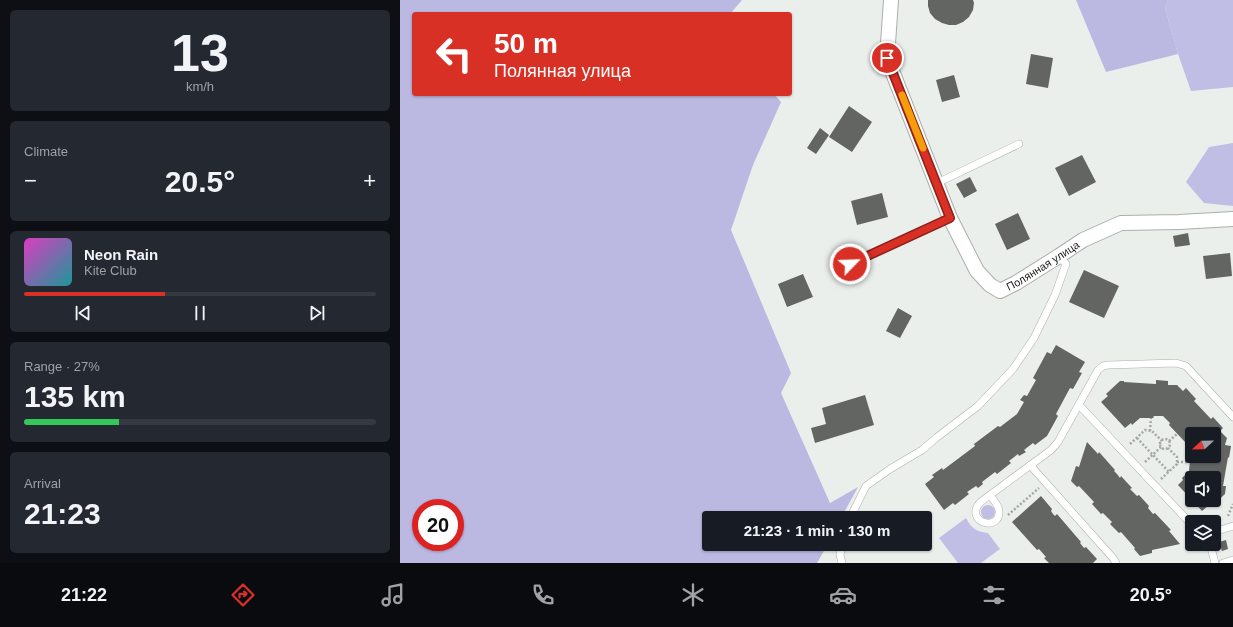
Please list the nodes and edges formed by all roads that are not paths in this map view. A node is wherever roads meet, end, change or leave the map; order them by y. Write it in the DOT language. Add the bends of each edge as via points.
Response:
graph roads {
  1 [pos="891,0"];
  2 [pos="1019,144"];
  3 [pos="937,183"];
  4 [pos="950,218"];
  5 [pos="1233,219"];
  6 [pos="1060,256"];
  7 [pos="850,264"];
  8 [pos="1079,405"];
  9 [pos="1233,418"];
  10 [pos="1030,465"];
  11 [pos="990,495"];
  12 [pos="854,511"];
  13 [pos="1185,517"];
  14 [pos="1233,526"];
  15 [pos="1221,530"];
  16 [pos="841,551"];
  17 [pos="1212,551"];
  18 [pos="1233,560"];
  19 [pos="842,563"];
  20 [pos="1116,563"];
  21 [pos="1215,563"];
  22 [pos="1223,563"];
  1 -- 3 [label="street, Полянная улица" via="887,58"];
  2 -- 3 [label="lane"];
  3 -- 4 [label="street, Полянная улица"];
  4 -- 6 [label="street, Полянная улица" via="976,270 990,285 1000,291"];
  4 -- 7 [label="lane"];
  5 -- 6 [label="street, Полянная улица" via="1121,223 1083,240"];
  6 -- 12 [label="lane" via="1066,264 1056,295 1034,338 1013,369 978,406 922,450 866,486"];
  8 -- 9 [label="lane" via="1098,370 1103,366 1176,363 1186,366"];
  8 -- 10 [label="lane" via="1058,442"];
  8 -- 13 [label="lane"];
  10 -- 11 [label="lane"];
  10 -- 20 [label="lane"];
  11 -- 11 [label="lane" via="997,505 999,516 989,524 978,519 976,513 977,507"];
  14 -- 15 [label="lane"];
  16 -- 19 [label="lane"];
  17 -- 21 [label="lane"];
  18 -- 22 [label="lane"];
}
